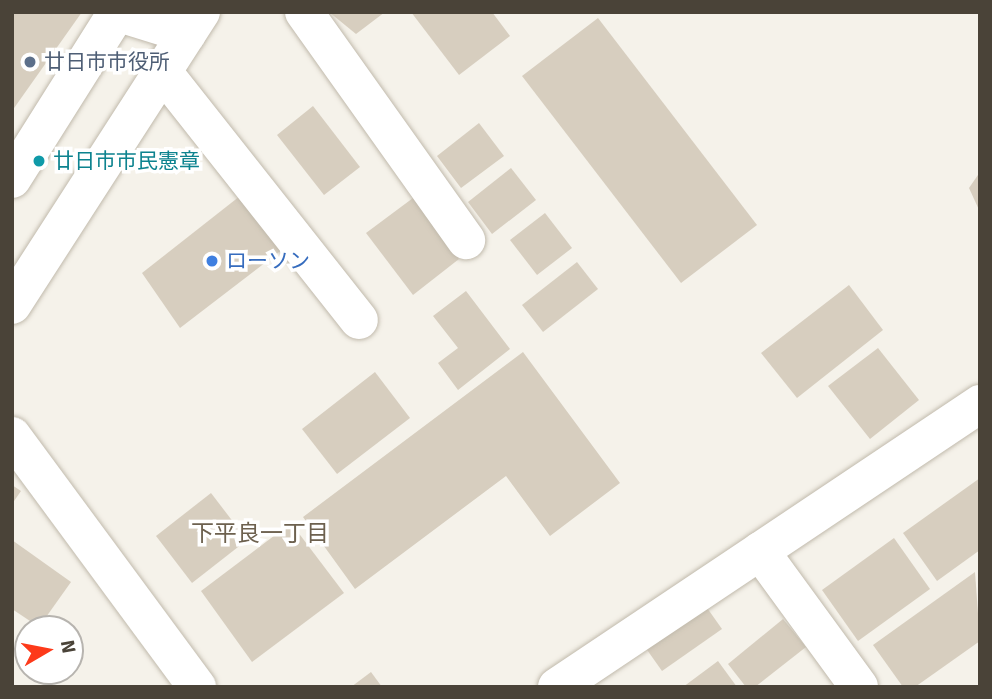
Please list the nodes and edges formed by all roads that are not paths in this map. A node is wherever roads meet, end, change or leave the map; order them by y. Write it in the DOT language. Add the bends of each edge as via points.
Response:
graph roads {
  1 [pos="116,12"];
  2 [pos="304,12"];
  3 [pos="194,23"];
  4 [pos="163,72"];
  5 [pos="12,179"];
  6 [pos="466,240"];
  7 [pos="12,305"];
  8 [pos="359,320"];
  9 [pos="980,404"];
  10 [pos="12,436"];
  11 [pos="760,551"];
  12 [pos="197,687"];
  13 [pos="557,687"];
  14 [pos="859,687"];
  1 -- 3 [label="street"];
  1 -- 5 [label="street"];
  2 -- 6 [label="street"];
  3 -- 4 [label="street"];
  4 -- 7 [label="street"];
  4 -- 8 [label="street"];
  9 -- 11 [label="street"];
  10 -- 12 [label="street"];
  11 -- 13 [label="street"];
  11 -- 14 [label="street"];
}
